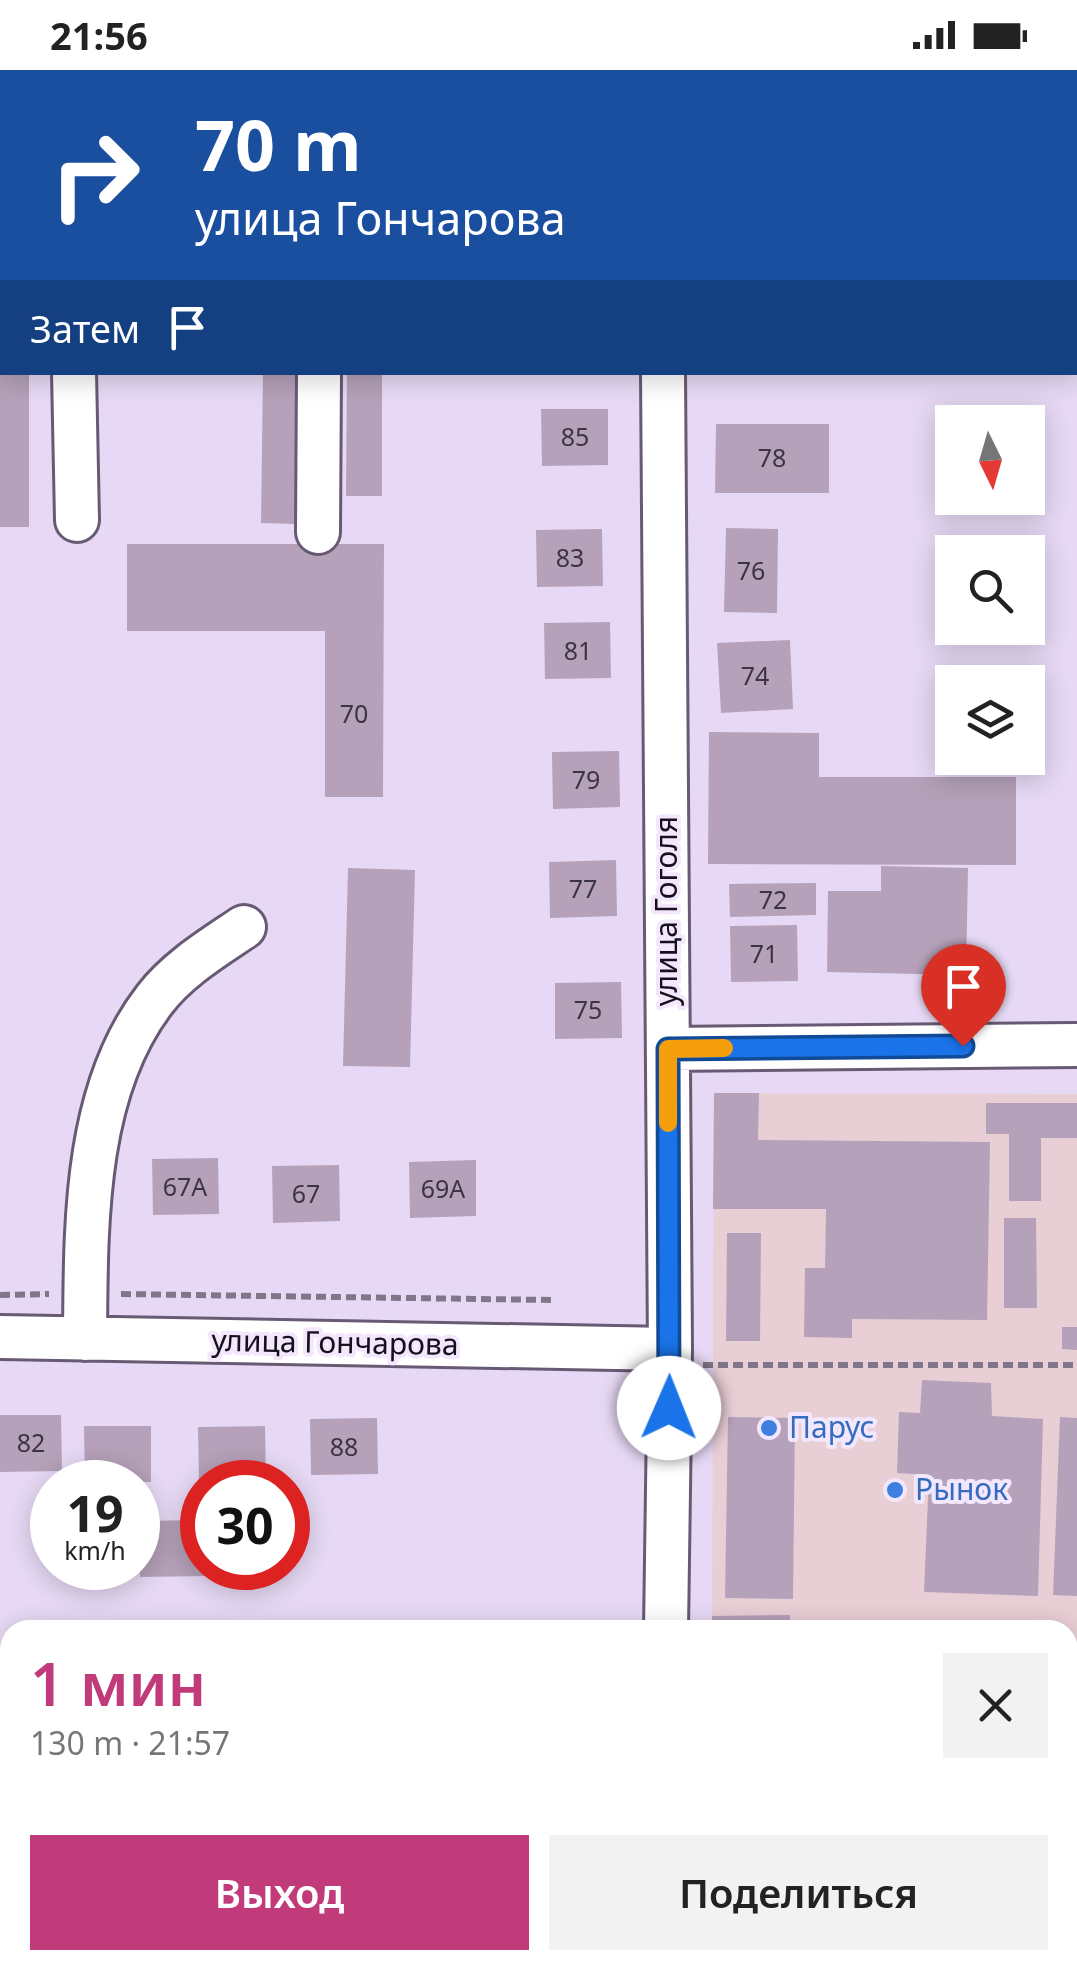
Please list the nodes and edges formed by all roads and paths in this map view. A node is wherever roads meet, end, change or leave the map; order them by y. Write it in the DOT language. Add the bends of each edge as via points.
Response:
graph roads {
  1 [pos="74,375"];
  2 [pos="319,375"];
  3 [pos="663,375"];
  4 [pos="77,520"];
  5 [pos="318,532"];
  6 [pos="244,927"];
  7 [pos="1077,1045"];
  8 [pos="668,1049"];
  9 [pos="86,1294"];
  10 [pos="0,1295"];
  11 [pos="551,1300"];
  12 [pos="0,1337"];
  13 [pos="85,1339"];
  14 [pos="683,1357"];
  15 [pos="1077,1365"];
  16 [pos="667,1620"];
  1 -- 4 [label="street"];
  2 -- 5 [label="street"];
  3 -- 8 [label="street, улица Гоголя"];
  6 -- 9 [label="street" via="156,998 124,1050 103,1117 90,1199"];
  7 -- 8 [label="street"];
  8 -- 14 [label="street, улица Гоголя"];
  9 -- 10 [label="path"];
  9 -- 11 [label="path"];
  9 -- 13 [label="street"];
  12 -- 13 [label="street, улица Гончарова"];
  13 -- 14 [label="street, улица Гончарова"];
  14 -- 15 [label="path"];
  14 -- 16 [label="street, улица Гоголя"];
}
